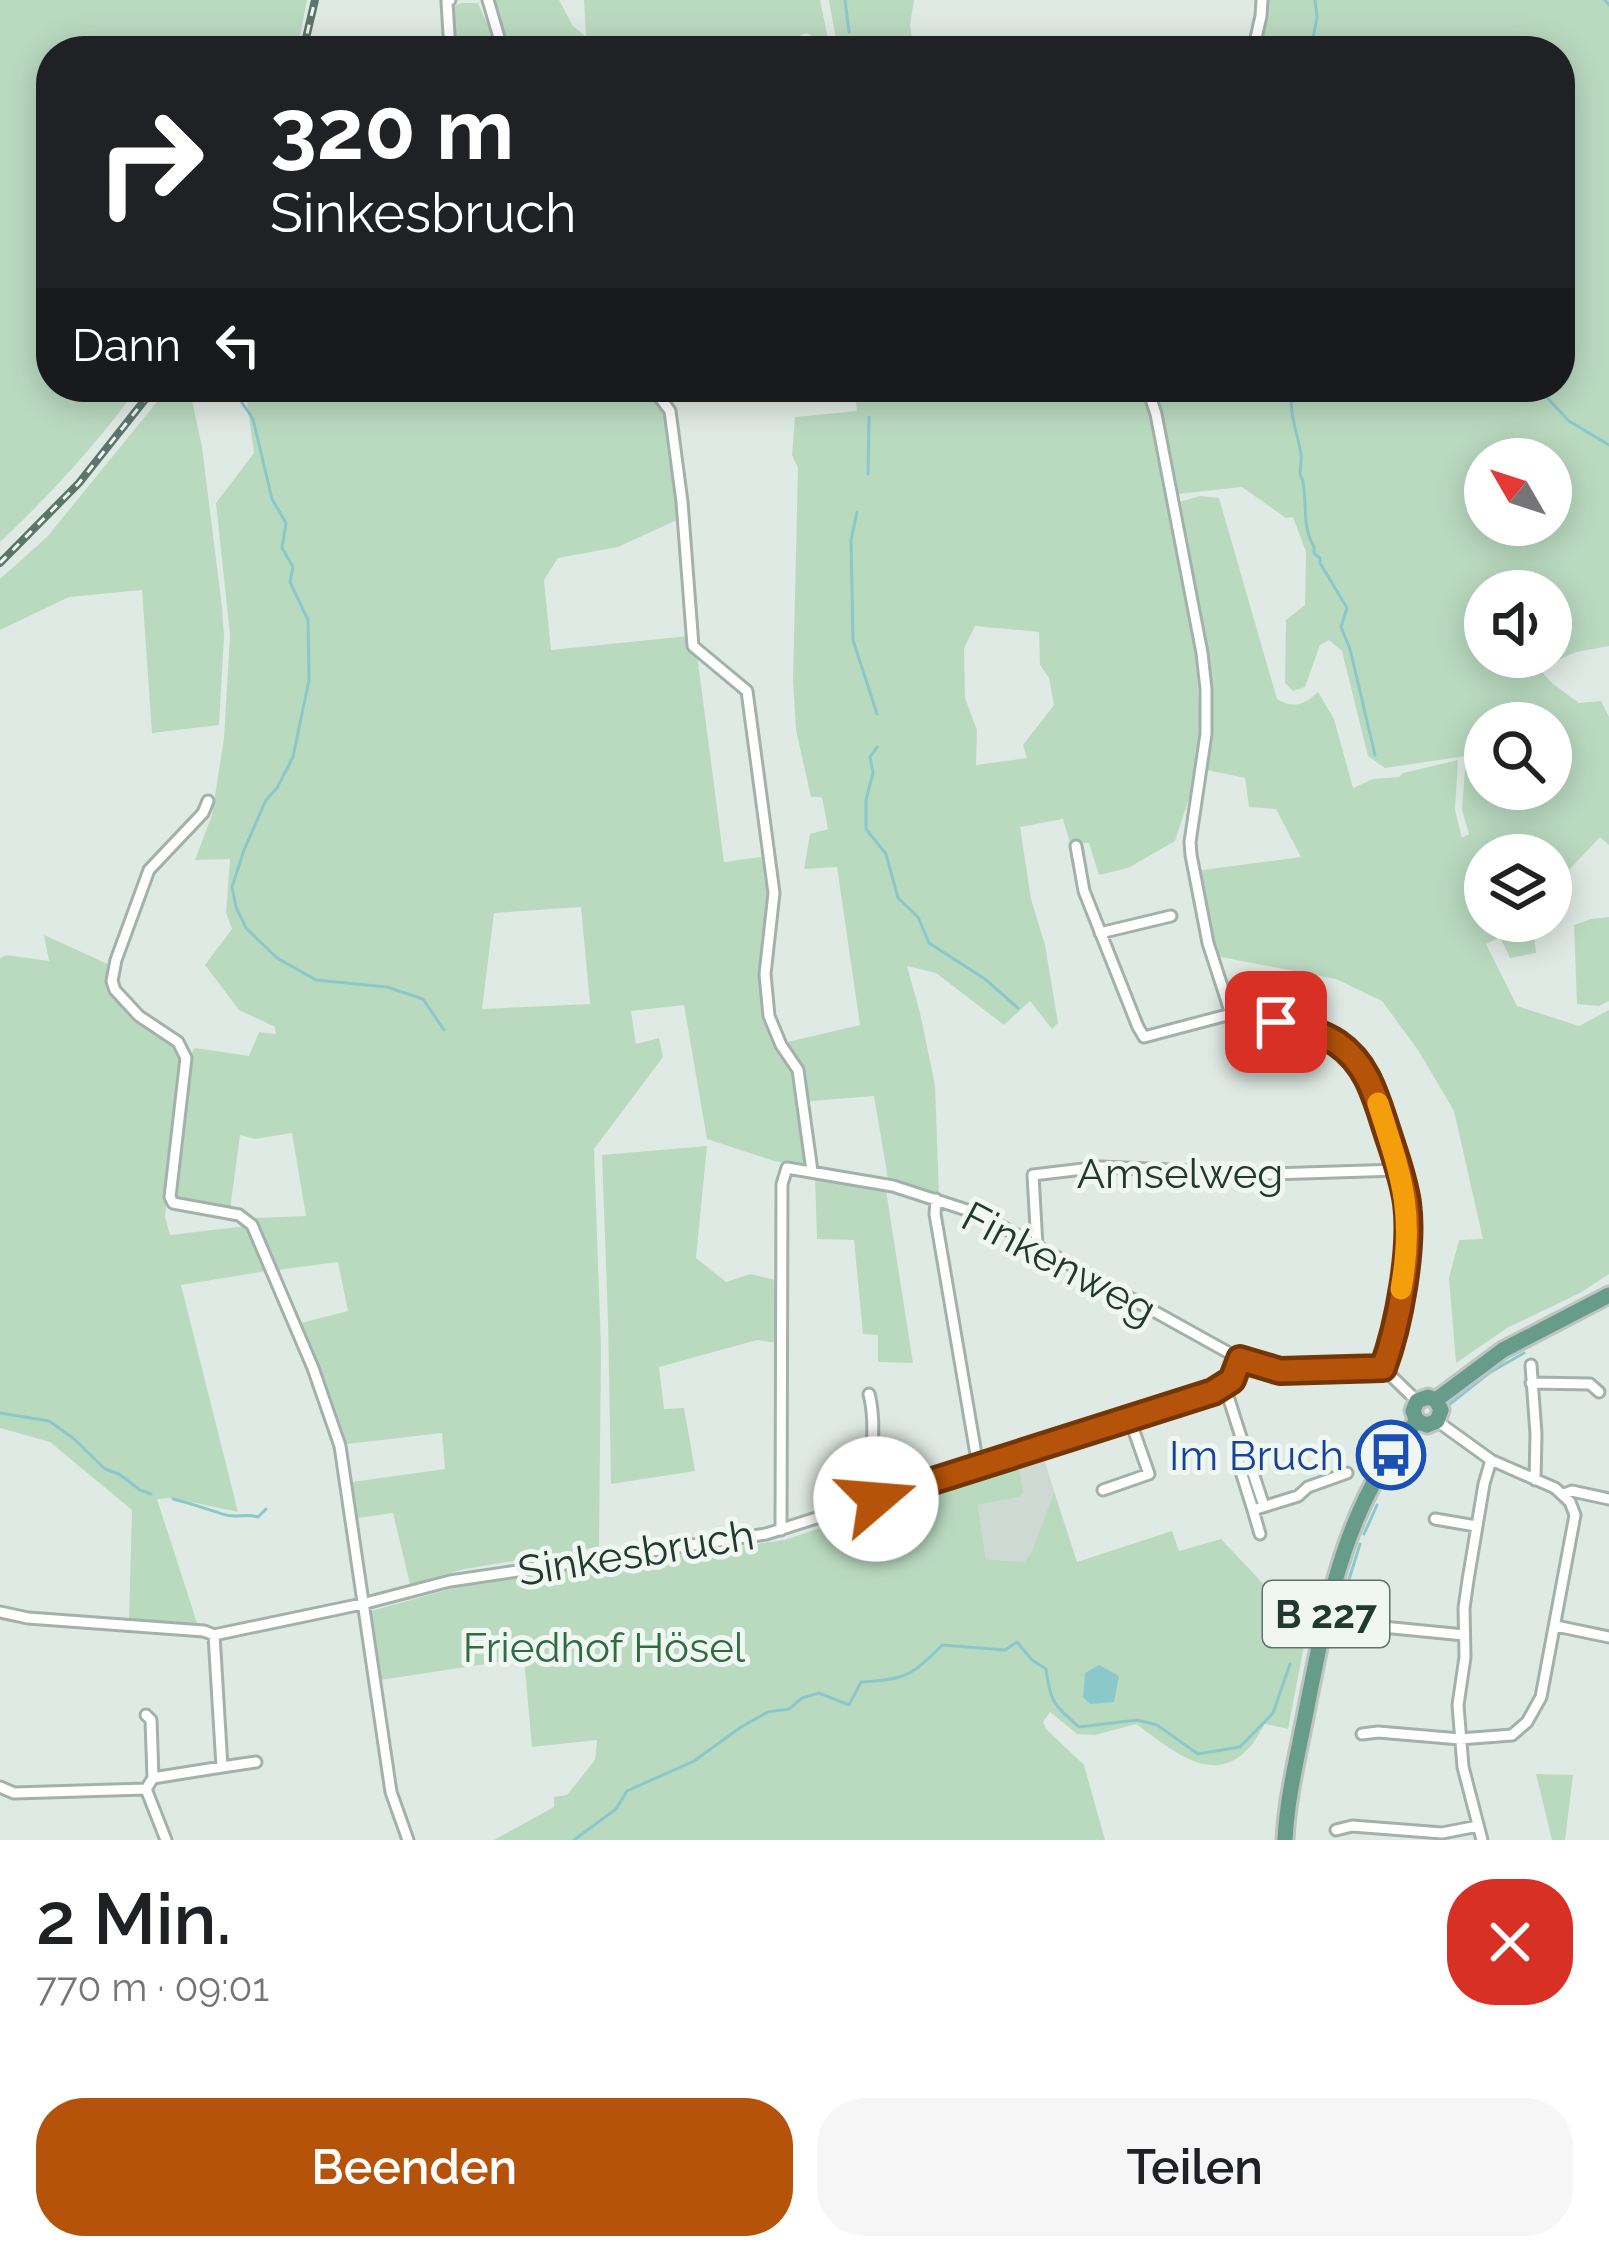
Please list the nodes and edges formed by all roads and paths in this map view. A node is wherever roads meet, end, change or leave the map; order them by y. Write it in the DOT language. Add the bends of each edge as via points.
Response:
graph roads {
  1 [pos="450,0"];
  2 [pos="488,0"];
  3 [pos="1262,0"];
  4 [pos="448,36"];
  5 [pos="499,36"];
  6 [pos="1256,36"];
  7 [pos="663,402"];
  8 [pos="1152,402"];
  9 [pos="208,801"];
  10 [pos="1076,845"];
  11 [pos="1171,916"];
  12 [pos="1100,933"];
  13 [pos="1231,1014"];
  14 [pos="1399,1170"];
  15 [pos="812,1171"];
  16 [pos="936,1199"];
  17 [pos="1037,1247"];
  18 [pos="1609,1295"];
  19 [pos="1240,1359"];
  20 [pos="1531,1365"];
  21 [pos="1383,1368"];
  22 [pos="1531,1383"];
  23 [pos="1225,1387"];
  24 [pos="1599,1392"];
  25 [pos="869,1394"];
  26 [pos="1436,1400"];
  27 [pos="1417,1401"];
  28 [pos="1129,1417"];
  29 [pos="1437,1420"];
  30 [pos="1417,1421"];
  31 [pos="1241,1437"];
  32 [pos="1491,1460"];
  33 [pos="978,1466"];
  34 [pos="1347,1473"];
  35 [pos="1535,1480"];
  36 [pos="1102,1490"];
  37 [pos="1564,1494"];
  38 [pos="876,1499"];
  39 [pos="1609,1499"];
  40 [pos="1264,1506"];
  41 [pos="1252,1510"];
  42 [pos="1435,1519"];
  43 [pos="1476,1526"];
  44 [pos="781,1530"];
  45 [pos="1260,1534"];
  46 [pos="362,1604"];
  47 [pos="0,1612"];
  48 [pos="1342,1622"];
  49 [pos="1556,1626"];
  50 [pos="214,1635"];
  51 [pos="1464,1635"];
  52 [pos="1609,1637"];
  53 [pos="146,1715"];
  54 [pos="1361,1734"];
  55 [pos="1460,1739"];
  56 [pos="256,1762"];
  57 [pos="222,1767"];
  58 [pos="153,1778"];
  59 [pos="0,1787"];
  60 [pos="146,1790"];
  61 [pos="1478,1826"];
  62 [pos="1336,1830"];
  63 [pos="1284,1835"];
  64 [pos="166,1840"];
  65 [pos="408,1840"];
  66 [pos="1482,1840"];
  1 -- 4 [label="street"];
  2 -- 5 [label="street"];
  3 -- 6 [label="street"];
  7 -- 15 [label="street" via="682,502 693,646 747,691 774,893 769,1016 798,1070"];
  8 -- 13 [label="street" via="1206,689 1193,871"];
  9 -- 46 [label="street" via="149,870 112,981 186,1058 173,1203 252,1225 313,1368 340,1446"];
  10 -- 12 [label="street"];
  11 -- 12 [label="street"];
  12 -- 13 [label="street" via="1144,1037"];
  13 -- 14 [label="street" via="1312,1030 1358,1062"];
  14 -- 17 [label="street, Amselweg" via="1100,1167 1033,1174"];
  14 -- 21 [label="street" via="1408,1230"];
  15 -- 16 [label="street, Finkenweg"];
  15 -- 44 [label="street, Finkenweg" via="788,1168 782,1184"];
  16 -- 17 [label="street, Finkenweg"];
  16 -- 33 [label="street"];
  17 -- 19 [label="street, Finkenweg"];
  18 -- 26 [label="main road" via="1503,1350"];
  19 -- 21 [label="street, Finkenweg" via="1280,1371"];
  19 -- 23 [label="street"];
  20 -- 22 [label="street"];
  21 -- 27 [label="street"];
  22 -- 24 [label="street" via="1589,1384"];
  22 -- 35 [label="street"];
  23 -- 28 [label="street, Sinkesbruch"];
  23 -- 31 [label="street"];
  25 -- 38 [label="street"];
  26 -- 27 [label="main road"];
  26 -- 29 [label="main road"];
  27 -- 30 [label="main road"];
  28 -- 33 [label="street, Sinkesbruch"];
  28 -- 36 [label="street" via="1149,1474"];
  29 -- 30 [label="main road"];
  29 -- 32 [label="street"];
  30 -- 63 [label="main road, B 227" via="1370,1491 1341,1562"];
  31 -- 40 [label="street"];
  31 -- 41 [label="street" via="1237,1459"];
  32 -- 35 [label="street"];
  32 -- 43 [label="street"];
  33 -- 38 [label="street, Sinkesbruch"];
  34 -- 40 [label="street"];
  35 -- 37 [label="street"];
  37 -- 39 [label="street"];
  37 -- 49 [label="street" via="1575,1516"];
  38 -- 44 [label="street, Sinkesbruch"];
  40 -- 41 [label="street"];
  41 -- 45 [label="street"];
  42 -- 43 [label="street"];
  43 -- 51 [label="street"];
  44 -- 46 [label="street, Sinkesbruch" via="450,1581"];
  46 -- 50 [label="street, Sinkesbruch"];
  46 -- 65 [label="street" via="391,1792"];
  47 -- 50 [label="street, Sinkesbruch"];
  48 -- 51 [label="street"];
  49 -- 52 [label="street"];
  49 -- 55 [label="street" via="1541,1697 1527,1722 1512,1735"];
  50 -- 57 [label="street"];
  51 -- 55 [label="street"];
  53 -- 58 [label="street"];
  54 -- 55 [label="street"];
  55 -- 61 [label="street"];
  56 -- 57 [label="street"];
  57 -- 58 [label="street"];
  58 -- 60 [label="street"];
  59 -- 60 [label="street"];
  60 -- 64 [label="street"];
  61 -- 62 [label="street"];
  61 -- 66 [label="street"];
}
